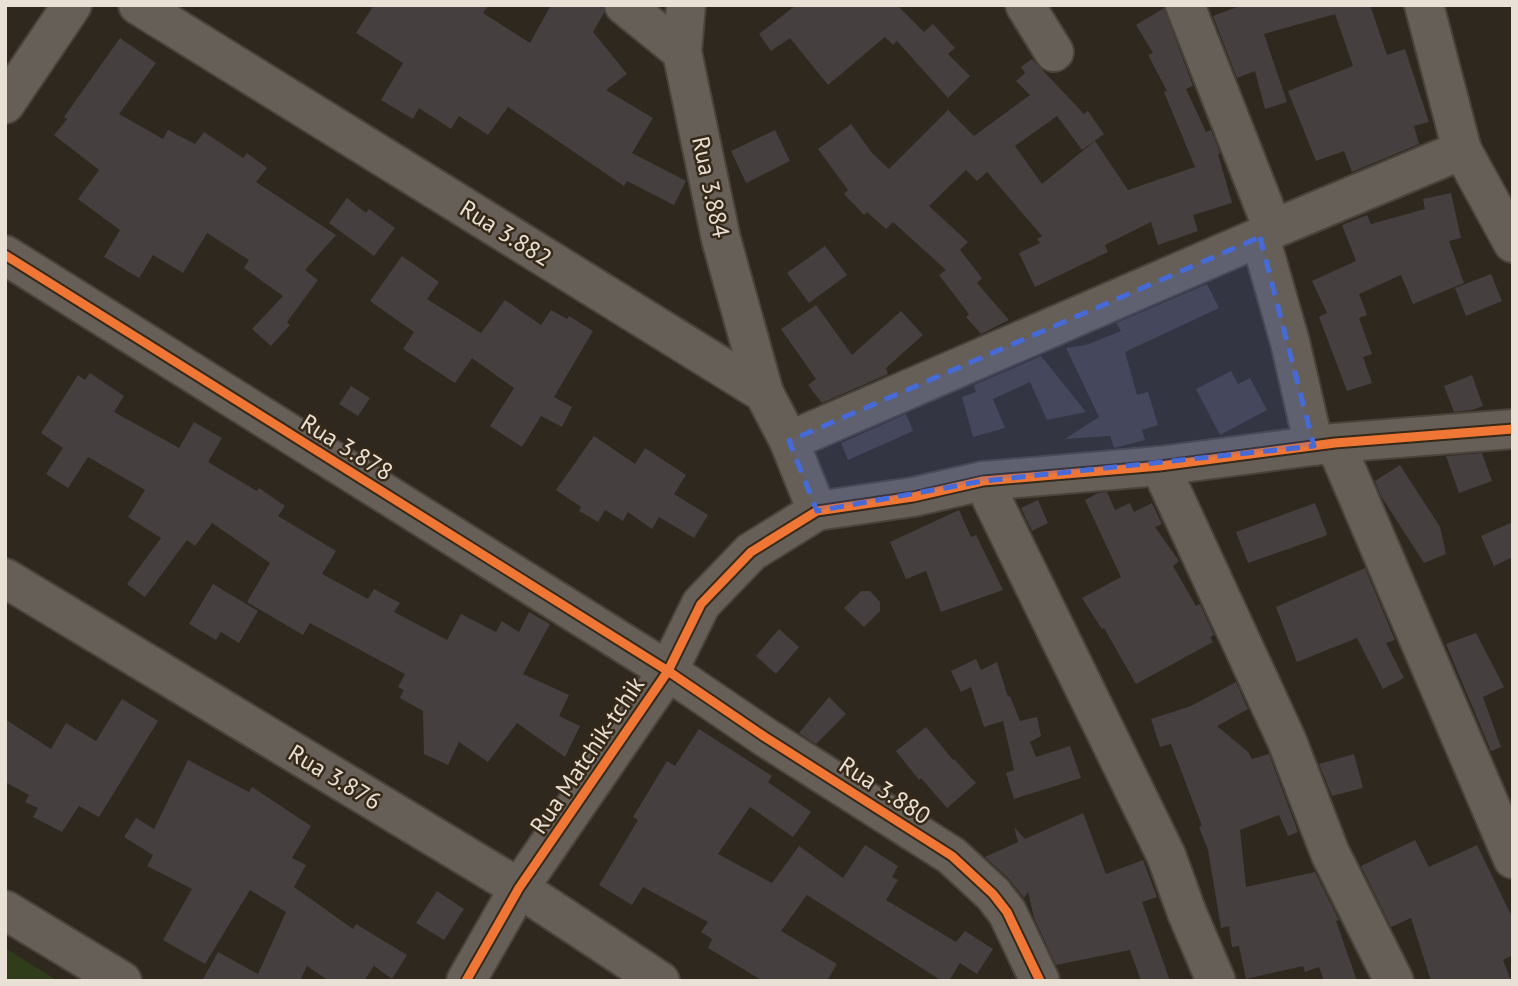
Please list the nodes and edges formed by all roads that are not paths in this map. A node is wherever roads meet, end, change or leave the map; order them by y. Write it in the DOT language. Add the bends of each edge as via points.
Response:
graph roads {
  1 [pos="72,5"];
  2 [pos="138,5"];
  3 [pos="624,5"];
  4 [pos="686,5"];
  5 [pos="1025,5"];
  6 [pos="1185,5"];
  7 [pos="1424,5"];
  8 [pos="682,52"];
  9 [pos="1054,52"];
  10 [pos="5,104"];
  11 [pos="1462,149"];
  12 [pos="1266,233"];
  13 [pos="1513,243"];
  14 [pos="5,255"];
  15 [pos="764,393"];
  16 [pos="1513,429"];
  17 [pos="789,441"];
  18 [pos="1324,444"];
  19 [pos="1160,466"];
  20 [pos="983,481"];
  21 [pos="817,512"];
  22 [pos="5,578"];
  23 [pos="668,671"];
  24 [pos="1513,859"];
  25 [pos="519,888"];
  26 [pos="5,910"];
  27 [pos="122,981"];
  28 [pos="466,981"];
  29 [pos="660,981"];
  30 [pos="1040,981"];
  31 [pos="1216,981"];
  32 [pos="1394,981"];
  1 -- 10 [label="street"];
  2 -- 15 [label="street, Rua 3.882"];
  3 -- 8 [label="street"];
  4 -- 8 [label="street, Rua 3.884"];
  5 -- 9 [label="street"];
  6 -- 12 [label="street"];
  7 -- 11 [label="street"];
  8 -- 15 [label="street, Rua 3.884" via="721,239"];
  11 -- 12 [label="street"];
  11 -- 13 [label="street"];
  12 -- 17 [label="street"];
  12 -- 18 [label="street" via="1290,342"];
  14 -- 23 [label="street, Rua 3.878"];
  15 -- 17 [label="street"];
  16 -- 18 [label="street"];
  17 -- 21 [label="street"];
  18 -- 19 [label="street"];
  18 -- 24 [label="street"];
  19 -- 20 [label="street"];
  19 -- 32 [label="street" via="1287,741 1330,853"];
  20 -- 21 [label="street"];
  20 -- 31 [label="street" via="1166,855"];
  21 -- 23 [label="street, Rua Matchik-tchik" via="751,552 701,604"];
  22 -- 25 [label="street, Rua 3.876"];
  23 -- 25 [label="street, Rua Matchik-tchik"];
  23 -- 30 [label="street, Rua 3.880" via="952,856 1007,912"];
  25 -- 28 [label="street, Rua Matchik-tchik"];
  25 -- 29 [label="street, Rua 3.876"];
  26 -- 27 [label="street"];
}
